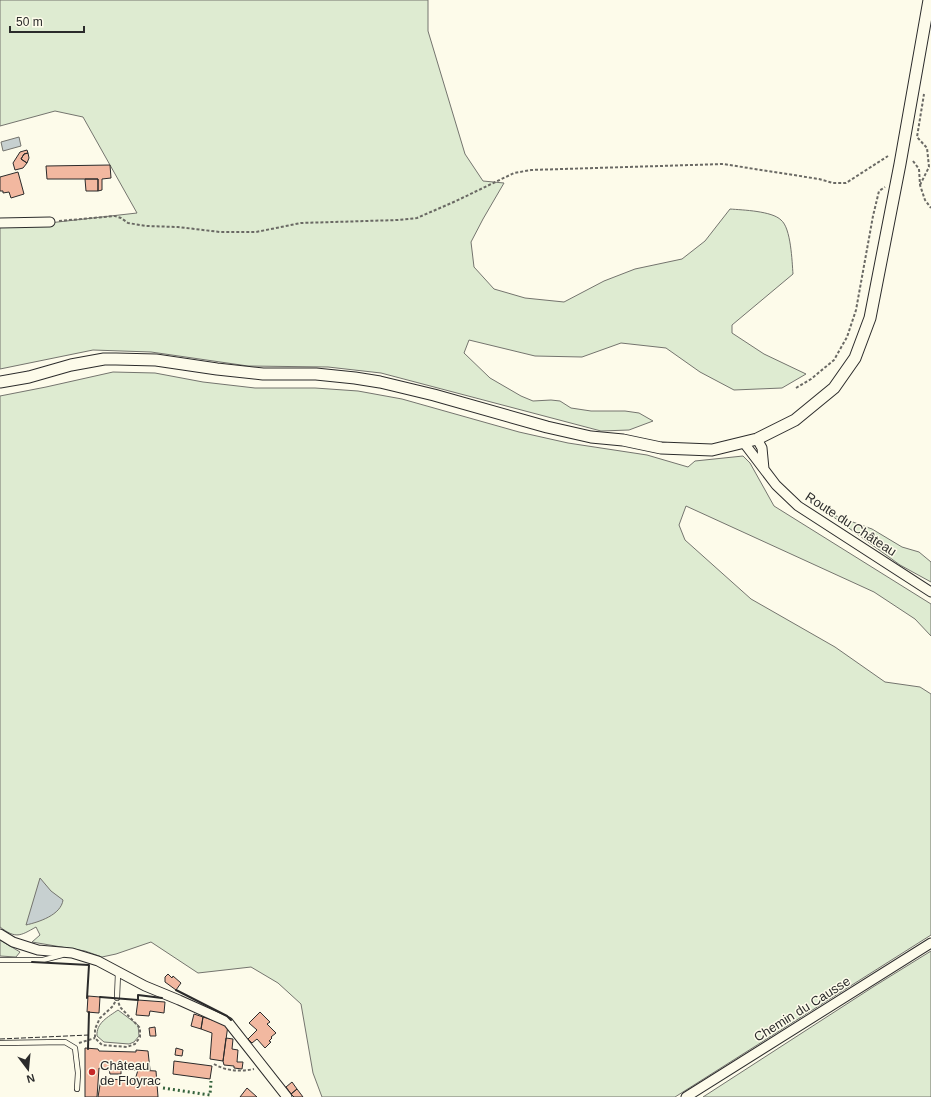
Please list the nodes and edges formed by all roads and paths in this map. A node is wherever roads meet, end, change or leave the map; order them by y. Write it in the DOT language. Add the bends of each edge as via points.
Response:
graph roads {
  1 [pos="929,0"];
  2 [pos="924,92"];
  3 [pos="888,156"];
  4 [pos="913,161"];
  5 [pos="920,185"];
  6 [pos="896,189"];
  7 [pos="931,208"];
  8 [pos="50,222"];
  9 [pos="0,224"];
  10 [pos="0,382"];
  11 [pos="796,388"];
  12 [pos="758,439"];
  13 [pos="744,443"];
  14 [pos="764,471"];
  15 [pos="931,592"];
  16 [pos="0,934"];
  17 [pos="931,943"];
  18 [pos="72,953"];
  19 [pos="0,960"];
  20 [pos="118,973"];
  21 [pos="117,998"];
  22 [pos="95,1038"];
  23 [pos="0,1043"];
  24 [pos="70,1045"];
  25 [pos="214,1064"];
  26 [pos="265,1068"];
  27 [pos="77,1089"];
  28 [pos="287,1097"];
  29 [pos="686,1097"];
  1 -- 6 [label="street"];
  2 -- 5 [label="path" via="916,137 927,148 929,167"];
  3 -- 8 [label="path" via="846,183 832,183 723,164 531,170 514,173 417,218 301,224 256,232 146,226 128,223 115,216"];
  4 -- 5 [label="path" via="919,169"];
  5 -- 7 [label="path"];
  6 -- 11 [label="path" via="885,187 879,191 856,310 847,336 834,360"];
  6 -- 12 [label="street" via="870,318 855,358 834,388 795,420"];
  8 -- 9 [label="street"];
  10 -- 13 [label="street" via="104,359 156,360 263,374 316,374 367,380 434,395 591,438 623,440 661,448 712,450"];
  12 -- 13 [label="street"];
  12 -- 14 [label="street" via="762,448"];
  13 -- 14 [label="street, Route du Château"];
  14 -- 15 [label="street, Route du Château" via="798,506"];
  16 -- 18 [label="street" via="13,942 38,950"];
  17 -- 29 [label="street, Chemin du Causse"];
  18 -- 19 [label="lane" via="43,960"];
  18 -- 20 [label="street" via="98,961"];
  20 -- 21 [label="lane"];
  20 -- 26 [label="street" via="228,1022"];
  21 -- 22 [label="path" via="113,1006 100,1018 94,1029"];
  21 -- 22 [label="path" via="120,1007 140,1028 140,1038 135,1044 127,1047 102,1045"];
  22 -- 24 [label="path"];
  23 -- 24 [label="lane" via="65,1042"];
  24 -- 27 [label="lane" via="75,1048"];
  25 -- 26 [label="path" via="221,1068 243,1071"];
  26 -- 28 [label="street"];
}
